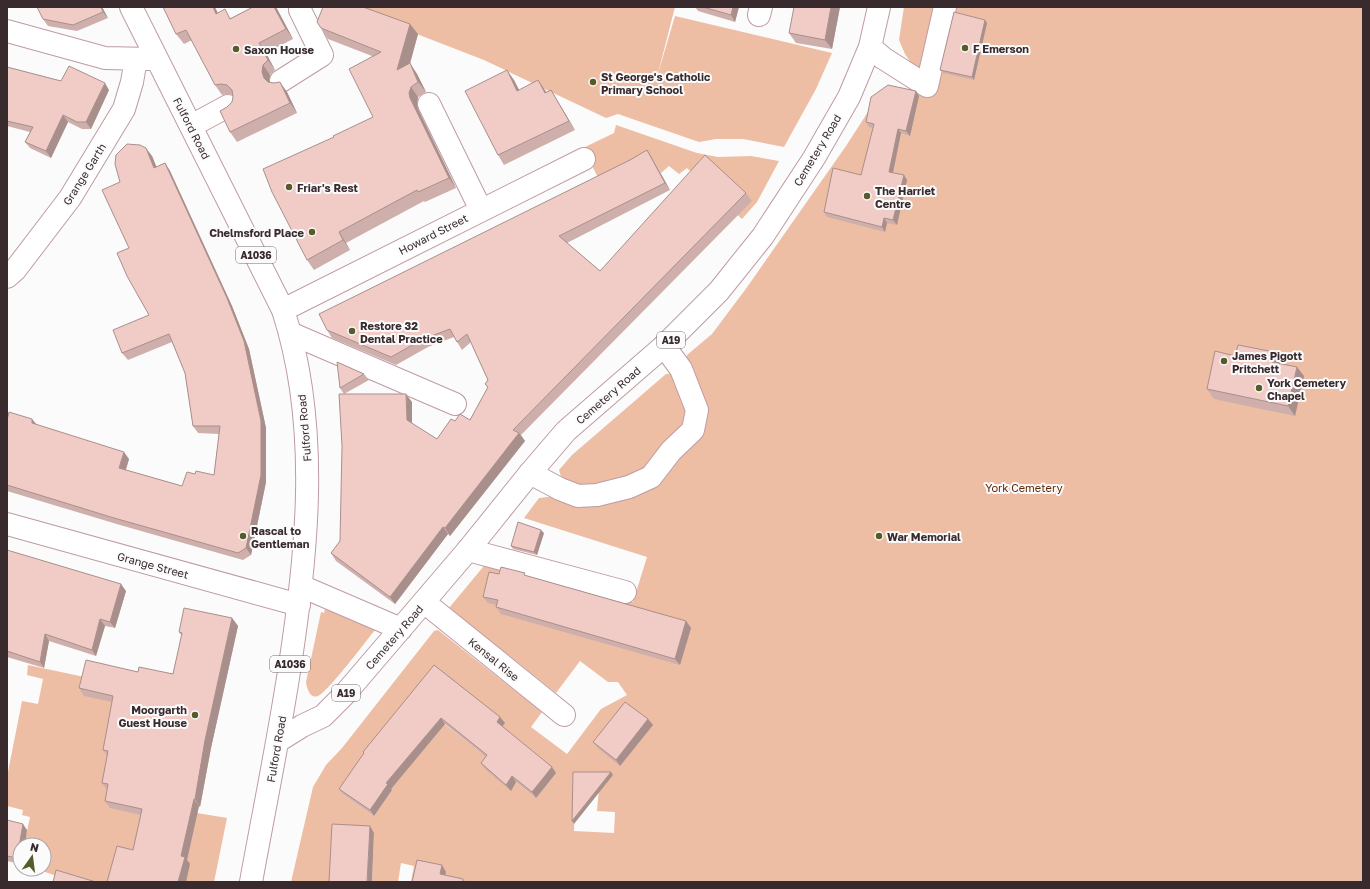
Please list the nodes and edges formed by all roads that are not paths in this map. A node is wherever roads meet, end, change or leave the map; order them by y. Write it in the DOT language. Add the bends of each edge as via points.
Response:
graph roads {
  1 [pos="131,7"];
  2 [pos="879,7"];
  3 [pos="945,7"];
  4 [pos="300,10"];
  5 [pos="7,30"];
  6 [pos="870,47"];
  7 [pos="136,59"];
  8 [pos="158,60"];
  9 [pos="281,80"];
  10 [pos="429,104"];
  11 [pos="228,106"];
  12 [pos="191,126"];
  13 [pos="584,159"];
  14 [pos="481,210"];
  15 [pos="7,277"];
  16 [pos="282,310"];
  17 [pos="290,333"];
  18 [pos="664,346"];
  19 [pos="455,404"];
  20 [pos="530,473"];
  21 [pos="7,524"];
  22 [pos="468,550"];
  23 [pos="626,592"];
  24 [pos="300,595"];
  25 [pos="424,602"];
  26 [pos="401,629"];
  27 [pos="564,715"];
  28 [pos="278,741"];
  29 [pos="251,882"];
  1 -- 8 [label="main road, Fulford Road / A1036"];
  2 -- 6 [label="main road, Cemetery Road / A19"];
  3 -- 6 [label="main road" via="927,86"];
  4 -- 9 [label="main road" via="322,55"];
  5 -- 7 [label="main road" via="105,58"];
  6 -- 18 [label="main road, Cemetery Road / A19" via="849,97 814,158 763,236 719,292"];
  7 -- 8 [label="main road"];
  7 -- 15 [label="main road, Grange Garth" via="124,109 70,198"];
  8 -- 12 [label="main road, Fulford Road / A1036"];
  10 -- 14 [label="main road"];
  11 -- 12 [label="main road"];
  12 -- 16 [label="main road, Fulford Road / A1036"];
  13 -- 14 [label="main road, Howard Street"];
  14 -- 16 [label="main road, Howard Street"];
  16 -- 17 [label="main road, Fulford Road / A1036"];
  17 -- 19 [label="main road"];
  17 -- 24 [label="main road, Fulford Road / A1036" via="304,409 308,483"];
  18 -- 20 [label="main road, Cemetery Road / A19" via="566,431"];
  18 -- 20 [label="main road" via="681,369 697,410 693,430 671,451 651,477 629,487 578,496"];
  20 -- 22 [label="main road, Cemetery Road / A19"];
  21 -- 24 [label="main road, Grange Street"];
  22 -- 23 [label="main road"];
  22 -- 25 [label="main road, Cemetery Road / A19"];
  24 -- 26 [label="main road, Grange Street"];
  24 -- 28 [label="main road, Fulford Road / A1036"];
  25 -- 26 [label="main road, Cemetery Road / A19"];
  25 -- 27 [label="main road, Kensal Rise"];
  26 -- 28 [label="main road, Cemetery Road / A19" via="323,716"];
  28 -- 29 [label="main road, Fulford Road"];
}
